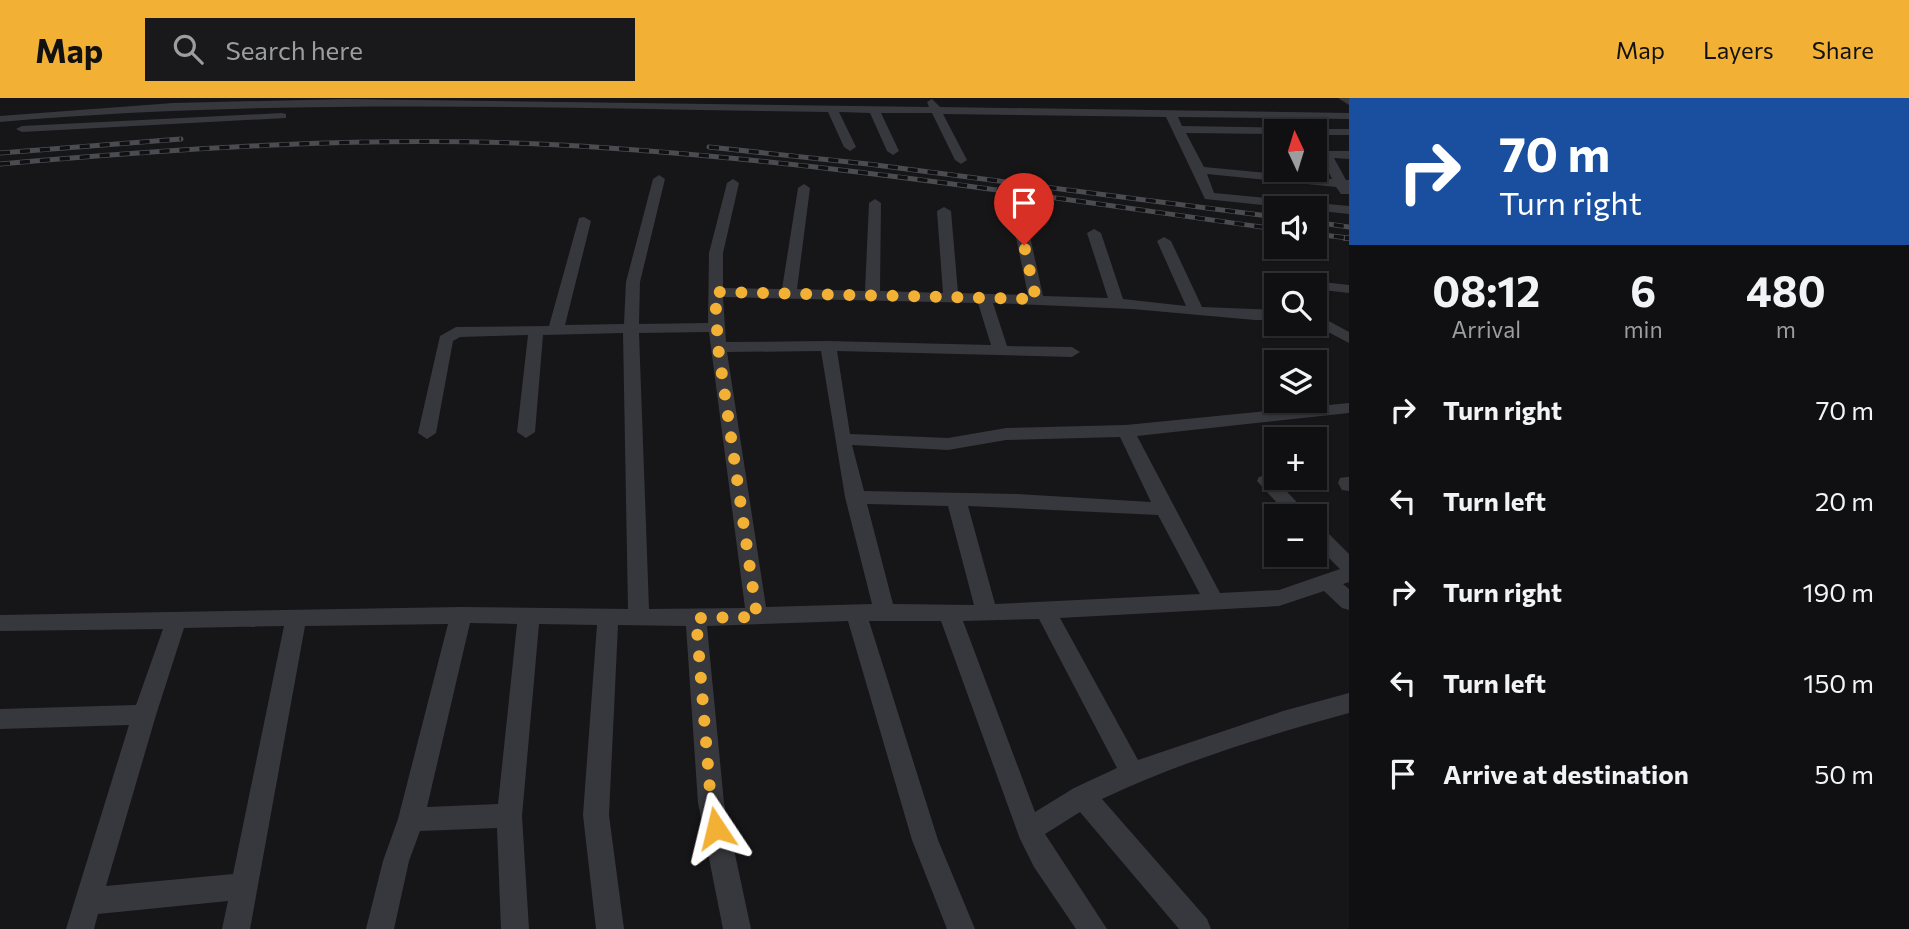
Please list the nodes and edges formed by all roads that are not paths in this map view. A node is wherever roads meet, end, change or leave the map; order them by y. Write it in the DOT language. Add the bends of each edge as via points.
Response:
graph roads {
  1 [pos="94,98"];
  2 [pos="143,98"];
  3 [pos="930,98"];
  4 [pos="991,98"];
  5 [pos="1174,98"];
  6 [pos="1343,98"];
  7 [pos="348,100"];
  8 [pos="395,100"];
  9 [pos="420,101"];
  10 [pos="463,101"];
  11 [pos="614,101"];
  12 [pos="186,102"];
  13 [pos="666,102"];
  14 [pos="723,102"];
  15 [pos="791,102"];
  16 [pos="1349,102"];
  17 [pos="865,105"];
  18 [pos="1064,106"];
  19 [pos="1122,106"];
  20 [pos="831,107"];
  21 [pos="132,108"];
  22 [pos="1278,109"];
  23 [pos="79,111"];
  24 [pos="937,111"];
  25 [pos="1186,111"];
  26 [pos="999,112"];
  27 [pos="1171,115"];
  28 [pos="292,116"];
  29 [pos="1349,116"];
  30 [pos="0,119"];
  31 [pos="1290,119"];
  32 [pos="171,121"];
  33 [pos="1179,129"];
  34 [pos="0,130"];
  35 [pos="1264,130"];
  36 [pos="1327,132"];
  37 [pos="1349,132"];
  38 [pos="850,147"];
  39 [pos="893,151"];
  40 [pos="1327,154"];
  41 [pos="1349,155"];
  42 [pos="1327,156"];
  43 [pos="961,160"];
  44 [pos="659,179"];
  45 [pos="733,183"];
  46 [pos="804,188"];
  47 [pos="1347,195"];
  48 [pos="875,203"];
  49 [pos="944,211"];
  50 [pos="1018,218"];
  51 [pos="584,221"];
  52 [pos="1094,233"];
  53 [pos="1164,240"];
  54 [pos="1327,287"];
  55 [pos="1348,289"];
  56 [pos="715,292"];
  57 [pos="789,294"];
  58 [pos="872,296"];
  59 [pos="951,297"];
  60 [pos="984,299"];
  61 [pos="1036,299"];
  62 [pos="1117,303"];
  63 [pos="1196,311"];
  64 [pos="1264,315"];
  65 [pos="1327,325"];
  66 [pos="716,327"];
  67 [pos="556,329"];
  68 [pos="631,329"];
  69 [pos="536,330"];
  70 [pos="1349,338"];
  71 [pos="828,345"];
  72 [pos="718,347"];
  73 [pos="1000,348"];
  74 [pos="1072,352"];
  75 [pos="1349,408"];
  76 [pos="1126,431"];
  77 [pos="526,432"];
  78 [pos="426,433"];
  79 [pos="842,439"];
  80 [pos="1275,490"];
  81 [pos="854,497"];
  82 [pos="956,499"];
  83 [pos="1288,504"];
  84 [pos="1164,509"];
  85 [pos="1327,544"];
  86 [pos="1349,566"];
  87 [pos="1349,574"];
  88 [pos="1329,583"];
  89 [pos="1215,603"];
  90 [pos="1349,603"];
  91 [pos="1045,610"];
  92 [pos="884,612"];
  93 [pos="950,613"];
  94 [pos="987,613"];
  95 [pos="856,614"];
  96 [pos="461,615"];
  97 [pos="529,616"];
  98 [pos="639,616"];
  99 [pos="608,617"];
  100 [pos="757,617"];
  101 [pos="696,618"];
  102 [pos="296,619"];
  103 [pos="176,621"];
  104 [pos="0,623"];
  105 [pos="1349,703"];
  106 [pos="144,715"];
  107 [pos="0,719"];
  108 [pos="1132,773"];
  109 [pos="1083,796"];
  110 [pos="509,816"];
  111 [pos="411,819"];
  112 [pos="1029,830"];
  113 [pos="244,886"];
  114 [pos="89,901"];
  115 [pos="80,929"];
  116 [pos="236,929"];
  117 [pos="380,929"];
  118 [pos="515,929"];
  119 [pos="610,929"];
  120 [pos="737,929"];
  121 [pos="961,929"];
  122 [pos="1093,929"];
  123 [pos="1197,929"];
  1 -- 23 [label="street"];
  2 -- 21 [label="street"];
  3 -- 24 [label="street"];
  4 -- 26 [label="street"];
  5 -- 25 [label="street"];
  6 -- 16 [label="street"];
  7 -- 8 [label="street"];
  7 -- 12 [label="street"];
  8 -- 9 [label="street"];
  9 -- 10 [label="street"];
  10 -- 11 [label="street"];
  11 -- 13 [label="street"];
  12 -- 21 [label="street"];
  12 -- 32 [label="street"];
  13 -- 14 [label="street"];
  14 -- 15 [label="street"];
  15 -- 20 [label="street"];
  17 -- 20 [label="street"];
  17 -- 24 [label="street"];
  17 -- 39 [label="street"];
  18 -- 19 [label="street"];
  18 -- 26 [label="street"];
  19 -- 25 [label="street"];
  19 -- 27 [label="street"];
  20 -- 38 [label="street"];
  21 -- 23 [label="street"];
  22 -- 25 [label="street"];
  22 -- 29 [label="street"];
  22 -- 31 [label="street"];
  23 -- 30 [label="street"];
  24 -- 26 [label="street"];
  24 -- 43 [label="street"];
  25 -- 27 [label="street"];
  27 -- 33 [label="street"];
  28 -- 32 [label="street"];
  32 -- 34 [label="street"];
  33 -- 35 [label="street"];
  33 -- 47 [label="street" via="1201,176"];
  36 -- 37 [label="street"];
  40 -- 41 [label="street"];
  42 -- 47 [label="street"];
  44 -- 68 [label="street" via="633,282"];
  45 -- 56 [label="street" via="716,253"];
  46 -- 57 [label="street"];
  48 -- 58 [label="street"];
  49 -- 59 [label="street"];
  50 -- 61 [label="street"];
  51 -- 67 [label="street"];
  52 -- 62 [label="street"];
  53 -- 63 [label="street"];
  54 -- 55 [label="street"];
  56 -- 57 [label="street"];
  56 -- 66 [label="street"];
  57 -- 58 [label="street"];
  58 -- 59 [label="street"];
  59 -- 60 [label="street"];
  60 -- 61 [label="street"];
  60 -- 73 [label="street"];
  61 -- 62 [label="street"];
  62 -- 63 [label="street"];
  63 -- 64 [label="street"];
  65 -- 70 [label="street"];
  66 -- 68 [label="street"];
  66 -- 72 [label="street"];
  67 -- 68 [label="street"];
  67 -- 69 [label="street"];
  68 -- 98 [label="street"];
  69 -- 77 [label="street"];
  69 -- 78 [label="street" via="449,334"];
  71 -- 72 [label="street"];
  71 -- 73 [label="street"];
  71 -- 79 [label="street"];
  72 -- 100 [label="street"];
  73 -- 74 [label="street"];
  75 -- 76 [label="street"];
  76 -- 79 [label="street" via="1006,434 948,444"];
  76 -- 84 [label="street"];
  79 -- 81 [label="street"];
  80 -- 83 [label="street"];
  81 -- 82 [label="street"];
  81 -- 92 [label="street"];
  82 -- 84 [label="street"];
  82 -- 94 [label="street"];
  84 -- 89 [label="street"];
  85 -- 86 [label="street"];
  87 -- 88 [label="street"];
  88 -- 89 [label="street" via="1279,598"];
  88 -- 90 [label="street"];
  89 -- 91 [label="street"];
  91 -- 94 [label="street"];
  91 -- 108 [label="street"];
  92 -- 93 [label="street"];
  92 -- 95 [label="street"];
  93 -- 94 [label="street"];
  93 -- 112 [label="street"];
  95 -- 100 [label="street"];
  95 -- 121 [label="street" via="925,840"];
  96 -- 97 [label="street"];
  96 -- 102 [label="street"];
  96 -- 111 [label="street"];
  97 -- 99 [label="street"];
  97 -- 110 [label="street"];
  98 -- 99 [label="street"];
  98 -- 101 [label="street"];
  99 -- 119 [label="street" via="596,815"];
  100 -- 101 [label="street"];
  101 -- 120 [label="street" via="711,803"];
  102 -- 103 [label="street"];
  102 -- 113 [label="street"];
  103 -- 104 [label="street"];
  103 -- 106 [label="street"];
  105 -- 108 [label="street"];
  106 -- 107 [label="street"];
  106 -- 114 [label="street"];
  108 -- 109 [label="street"];
  109 -- 112 [label="street"];
  109 -- 123 [label="street"];
  110 -- 111 [label="street"];
  110 -- 118 [label="street"];
  111 -- 117 [label="street"];
  112 -- 122 [label="street"];
  113 -- 114 [label="street"];
  113 -- 116 [label="street"];
  114 -- 115 [label="street"];
}
